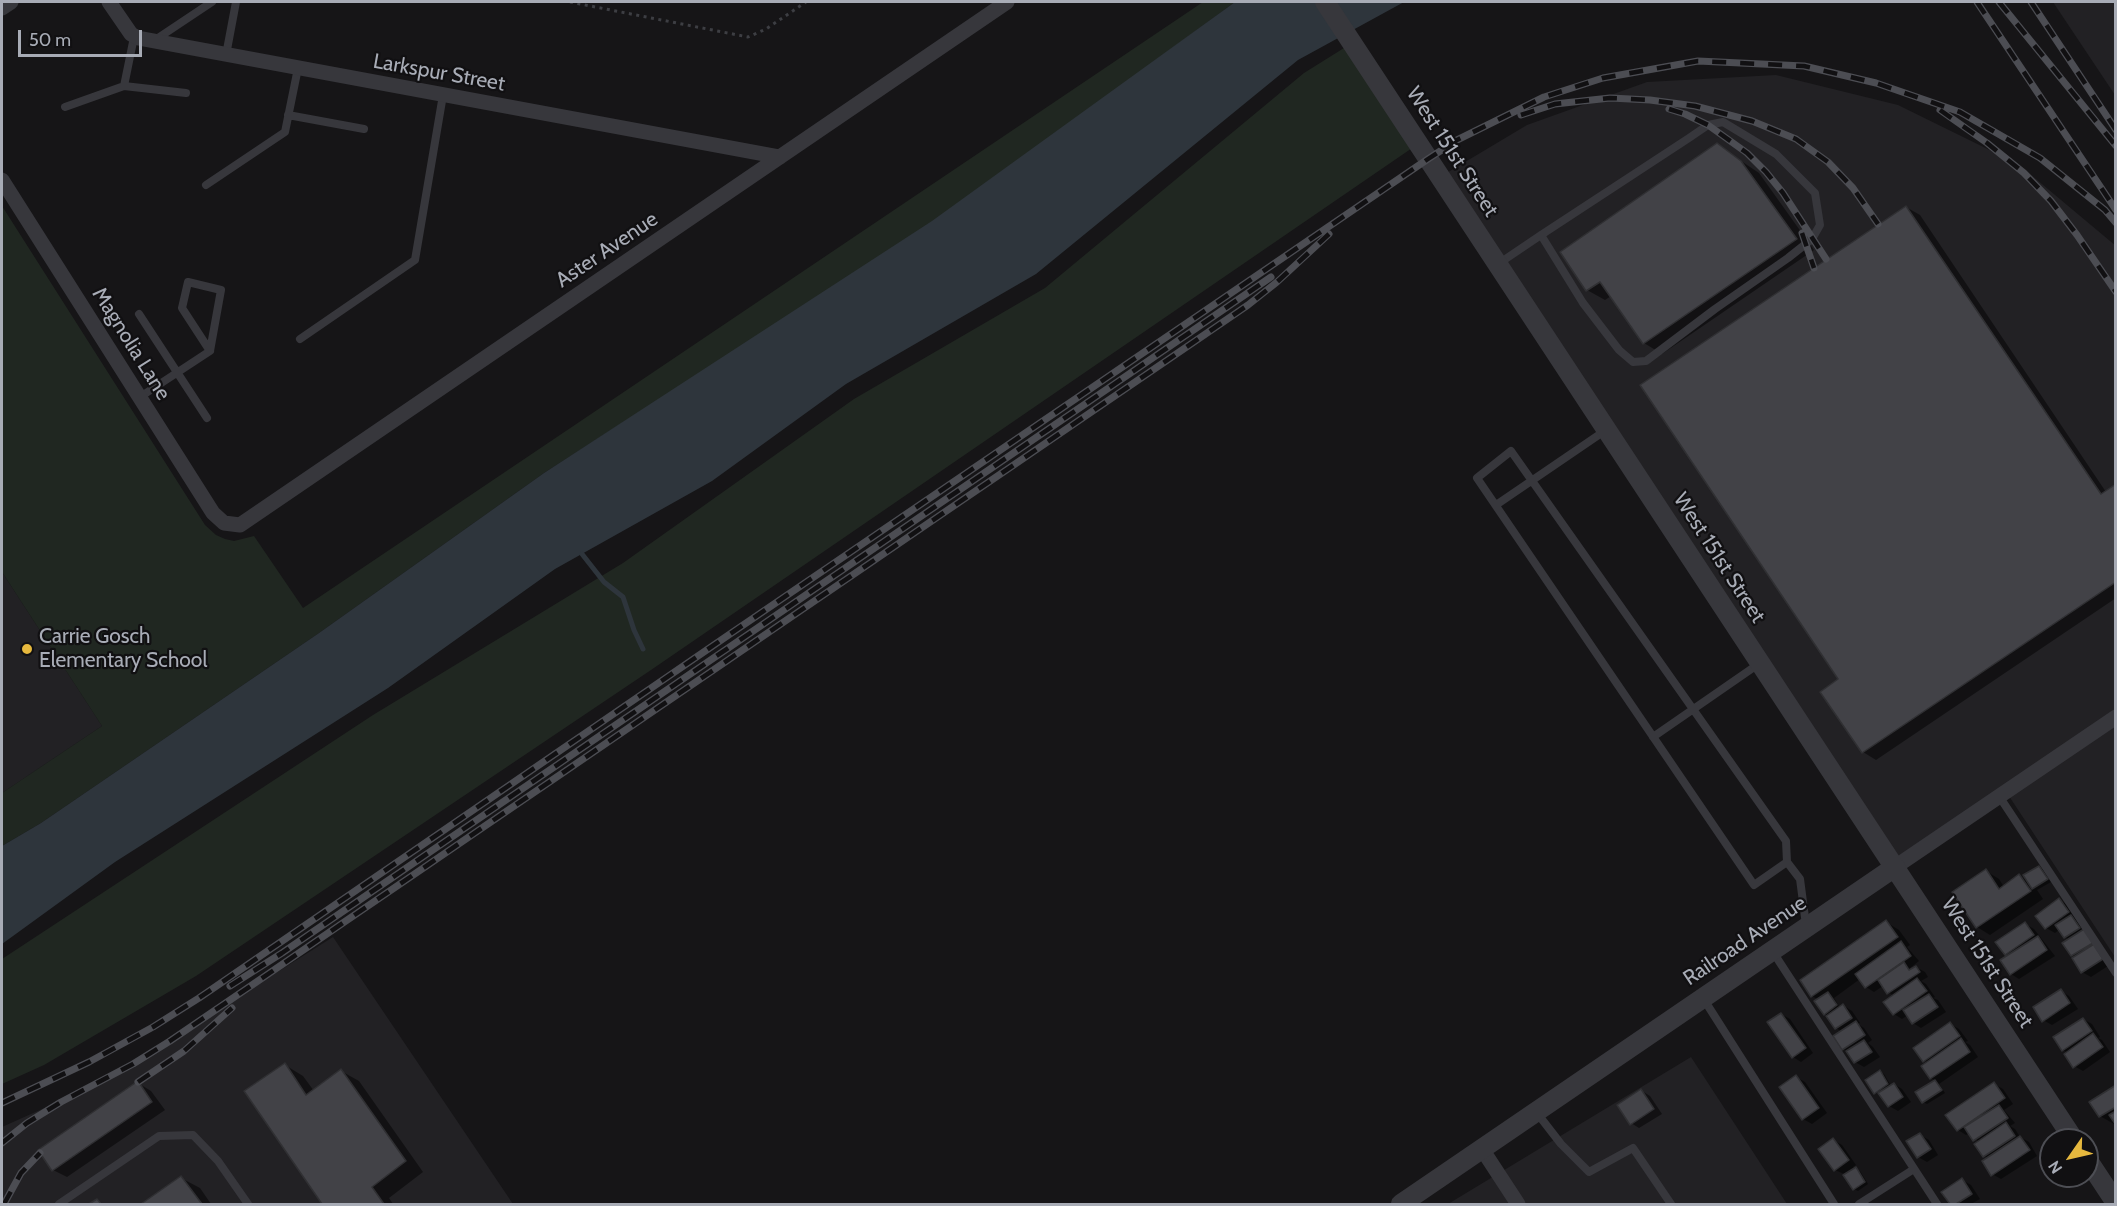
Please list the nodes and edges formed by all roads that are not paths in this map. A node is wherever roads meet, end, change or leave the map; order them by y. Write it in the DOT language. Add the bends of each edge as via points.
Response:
graph roads {
  1 [pos="11,2"];
  2 [pos="109,2"];
  3 [pos="212,2"];
  4 [pos="236,2"];
  5 [pos="1007,2"];
  6 [pos="1325,2"];
  7 [pos="2,8"];
  8 [pos="134,37"];
  9 [pos="154,41"];
  10 [pos="226,55"];
  11 [pos="298,68"];
  12 [pos="124,86"];
  13 [pos="186,93"];
  14 [pos="443,94"];
  15 [pos="65,107"];
  16 [pos="288,115"];
  17 [pos="364,129"];
  18 [pos="780,157"];
  19 [pos="2,180"];
  20 [pos="206,185"];
  21 [pos="1541,235"];
  22 [pos="1497,265"];
  23 [pos="139,314"];
  24 [pos="300,339"];
  25 [pos="210,351"];
  26 [pos="177,373"];
  27 [pos="140,397"];
  28 [pos="207,418"];
  29 [pos="1606,430"];
  30 [pos="1532,481"];
  31 [pos="1496,505"];
  32 [pos="229,525"];
  33 [pos="1760,663"];
  34 [pos="1693,709"];
  35 [pos="2115,717"];
  36 [pos="1653,737"];
  37 [pos="1999,796"];
  38 [pos="1787,862"];
  39 [pos="1895,867"];
  40 [pos="1806,928"];
  41 [pos="1772,951"];
  42 [pos="2115,973"];
  43 [pos="1703,998"];
  44 [pos="1536,1112"];
  45 [pos="2066,1128"];
  46 [pos="1482,1149"];
  47 [pos="1914,1169"];
  48 [pos="2099,1177"];
  49 [pos="2114,1199"];
  50 [pos="59,1204"];
  51 [pos="248,1204"];
  52 [pos="1401,1204"];
  53 [pos="1518,1204"];
  54 [pos="1671,1204"];
  55 [pos="1834,1204"];
  56 [pos="1859,1204"];
  57 [pos="1937,1204"];
  1 -- 7 [label="street"];
  2 -- 8 [label="street"];
  3 -- 9 [label="lane"];
  4 -- 10 [label="lane"];
  5 -- 18 [label="street, Aster Avenue"];
  6 -- 22 [label="street, West 151st Street"];
  8 -- 9 [label="street, Larkspur Street"];
  8 -- 12 [label="lane"];
  9 -- 10 [label="street, Larkspur Street"];
  10 -- 11 [label="street, Larkspur Street"];
  11 -- 14 [label="street, Larkspur Street"];
  11 -- 16 [label="lane"];
  12 -- 13 [label="lane"];
  12 -- 15 [label="lane"];
  14 -- 18 [label="street, Larkspur Street"];
  14 -- 24 [label="lane" via="415,260"];
  16 -- 17 [label="lane"];
  16 -- 20 [label="lane" via="285,132"];
  18 -- 32 [label="street, Aster Avenue" via="246,523"];
  19 -- 27 [label="street, Magnolia Lane"];
  21 -- 21 [label="lane" via="1708,125 1723,122 1776,154 1815,193 1820,225 1812,239 1788,258 1647,361 1633,362 1583,303"];
  21 -- 22 [label="lane"];
  22 -- 29 [label="street, West 151st Street"];
  23 -- 26 [label="lane"];
  25 -- 25 [label="lane" via="221,290 188,282 182,308"];
  25 -- 26 [label="lane"];
  26 -- 27 [label="lane"];
  26 -- 28 [label="lane"];
  27 -- 32 [label="street, Magnolia Lane" via="213,513"];
  29 -- 30 [label="lane"];
  29 -- 33 [label="street, West 151st Street"];
  30 -- 31 [label="lane"];
  30 -- 31 [label="lane" via="1511,452 1477,478"];
  30 -- 34 [label="lane"];
  31 -- 36 [label="lane"];
  33 -- 34 [label="lane"];
  33 -- 39 [label="street, West 151st Street"];
  34 -- 36 [label="lane"];
  34 -- 38 [label="lane" via="1786,841"];
  35 -- 37 [label="street, Railroad Avenue"];
  36 -- 38 [label="lane" via="1754,885"];
  37 -- 39 [label="street, Railroad Avenue"];
  37 -- 42 [label="lane"];
  38 -- 40 [label="lane" via="1800,879"];
  39 -- 40 [label="street, Railroad Avenue"];
  39 -- 45 [label="street, West 151st Street"];
  40 -- 41 [label="street, Railroad Avenue"];
  41 -- 43 [label="street, Railroad Avenue"];
  41 -- 47 [label="lane"];
  43 -- 44 [label="street, Railroad Avenue"];
  43 -- 55 [label="lane"];
  44 -- 46 [label="street, Railroad Avenue"];
  44 -- 54 [label="lane" via="1589,1172 1633,1148"];
  46 -- 52 [label="street, Railroad Avenue"];
  46 -- 53 [label="street"];
  47 -- 56 [label="lane"];
  47 -- 57 [label="lane"];
  48 -- 49 [label="street"];
  50 -- 51 [label="lane" via="159,1136 193,1135 218,1161"];
}
